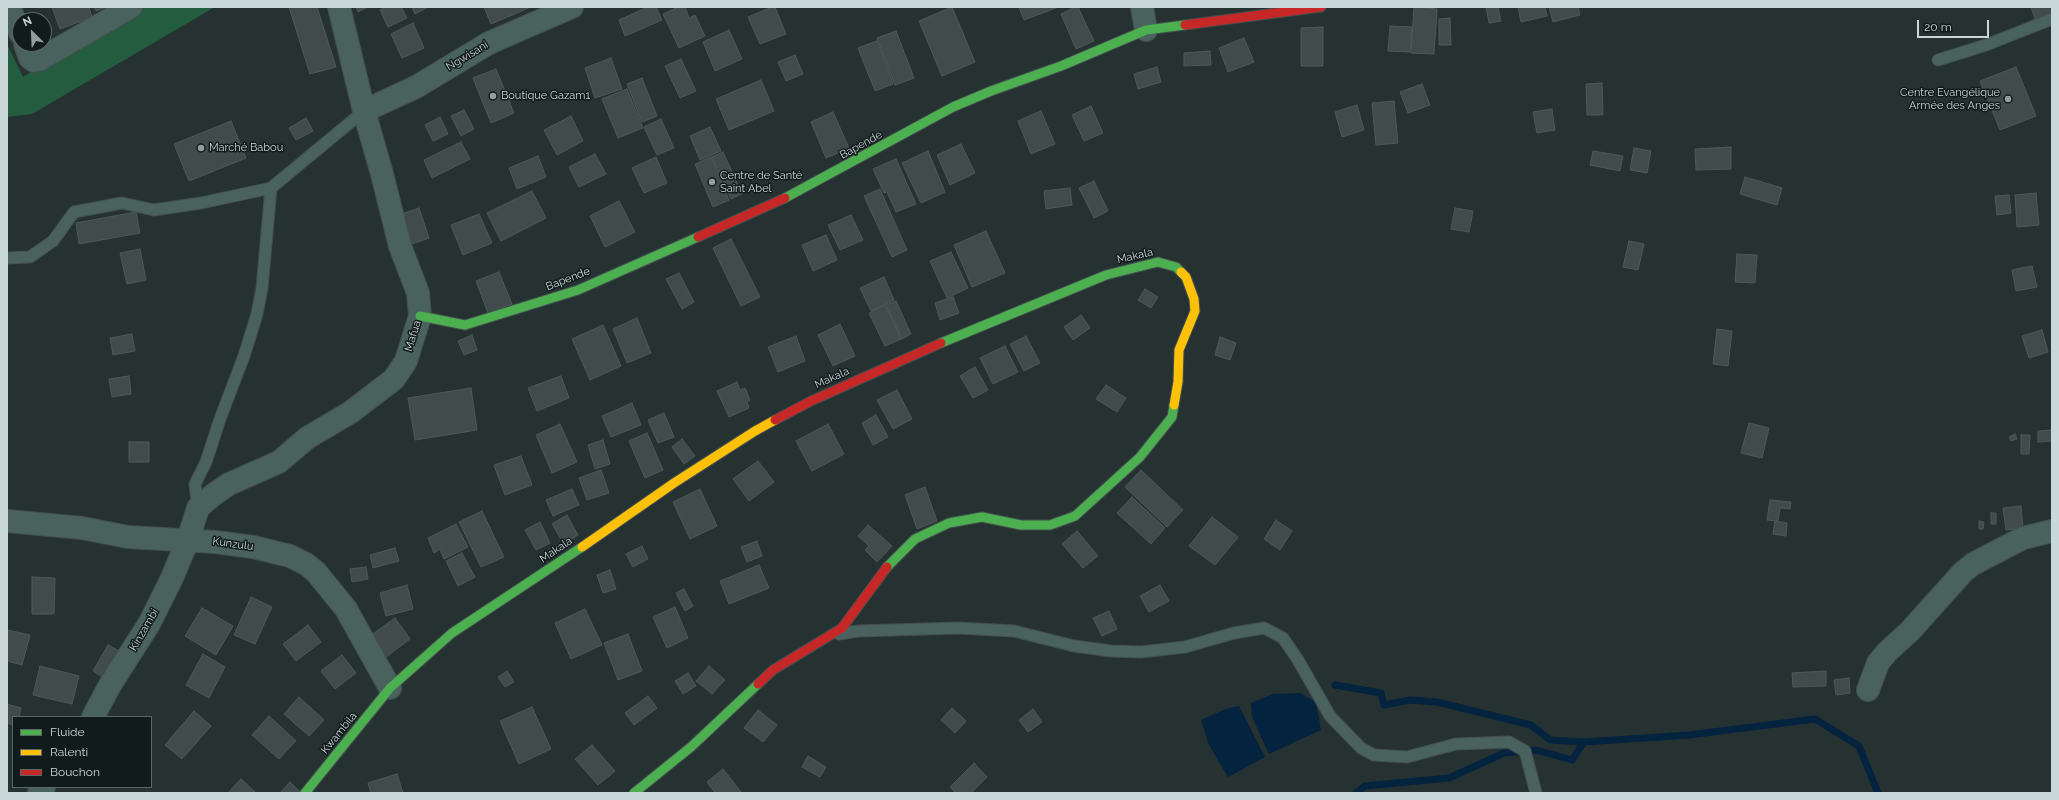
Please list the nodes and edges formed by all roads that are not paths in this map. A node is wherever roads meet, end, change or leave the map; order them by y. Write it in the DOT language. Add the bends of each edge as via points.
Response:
graph roads {
  1 [pos="131,7"];
  2 [pos="339,7"];
  3 [pos="572,7"];
  4 [pos="1142,7"];
  5 [pos="1321,7"];
  6 [pos="2052,19"];
  7 [pos="1146,30"];
  8 [pos="29,53"];
  9 [pos="1938,60"];
  10 [pos="364,111"];
  11 [pos="271,188"];
  12 [pos="7,258"];
  13 [pos="420,316"];
  14 [pos="198,508"];
  15 [pos="7,521"];
  16 [pos="2052,531"];
  17 [pos="188,540"];
  18 [pos="833,636"];
  19 [pos="390,688"];
  20 [pos="1868,690"];
  21 [pos="94,716"];
  22 [pos="305,793"];
  23 [pos="634,793"];
  24 [pos="1536,793"];
  1 -- 8 [label="street"];
  2 -- 10 [label="street, Mafua"];
  3 -- 10 [label="street, Ngwisani" via="489,43 416,87"];
  4 -- 7 [label="street"];
  5 -- 7 [label="street, Bapende"];
  6 -- 9 [label="lane" via="1986,46"];
  7 -- 13 [label="street, Bapende" via="953,107 793,195 578,290 464,325"];
  10 -- 11 [label="lane"];
  10 -- 13 [label="street, Mafua" via="400,246 418,293"];
  11 -- 12 [label="lane" via="154,210 122,203 74,212 53,241 30,257"];
  11 -- 14 [label="lane" via="262,288 257,314 206,462 195,484"];
  13 -- 14 [label="street, Mafua" via="406,361 394,379 351,412 307,438 279,462 229,484"];
  14 -- 17 [label="street"];
  15 -- 17 [label="street, Kunzulu" via="82,528 128,537"];
  16 -- 20 [label="street" via="2023,538 1973,564 1963,572 1910,631 1887,652 1878,664"];
  17 -- 19 [label="street, Kunzulu" via="253,546 290,556 306,564 316,572 346,609"];
  17 -- 21 [label="street, Kinzambi" via="149,624"];
  18 -- 19 [label="street, Makala" via="850,619 890,563 915,539 949,523 982,517 1021,525 1050,525 1075,516 1140,457 1172,417 1178,382 1179,350 1195,311 1194,299 1186,278 1176,267 1158,262 1106,276 895,362 755,430 452,633"];
  18 -- 23 [label="street, Makala" via="793,656 773,670 691,747"];
  18 -- 24 [label="lane" via="858,631 966,628 1014,631 1074,646 1141,652 1185,647 1234,633 1264,628 1283,638 1330,716 1362,748 1374,755 1407,757 1456,744 1509,742 1525,751"];
  19 -- 22 [label="street, Kwambila"];
}
